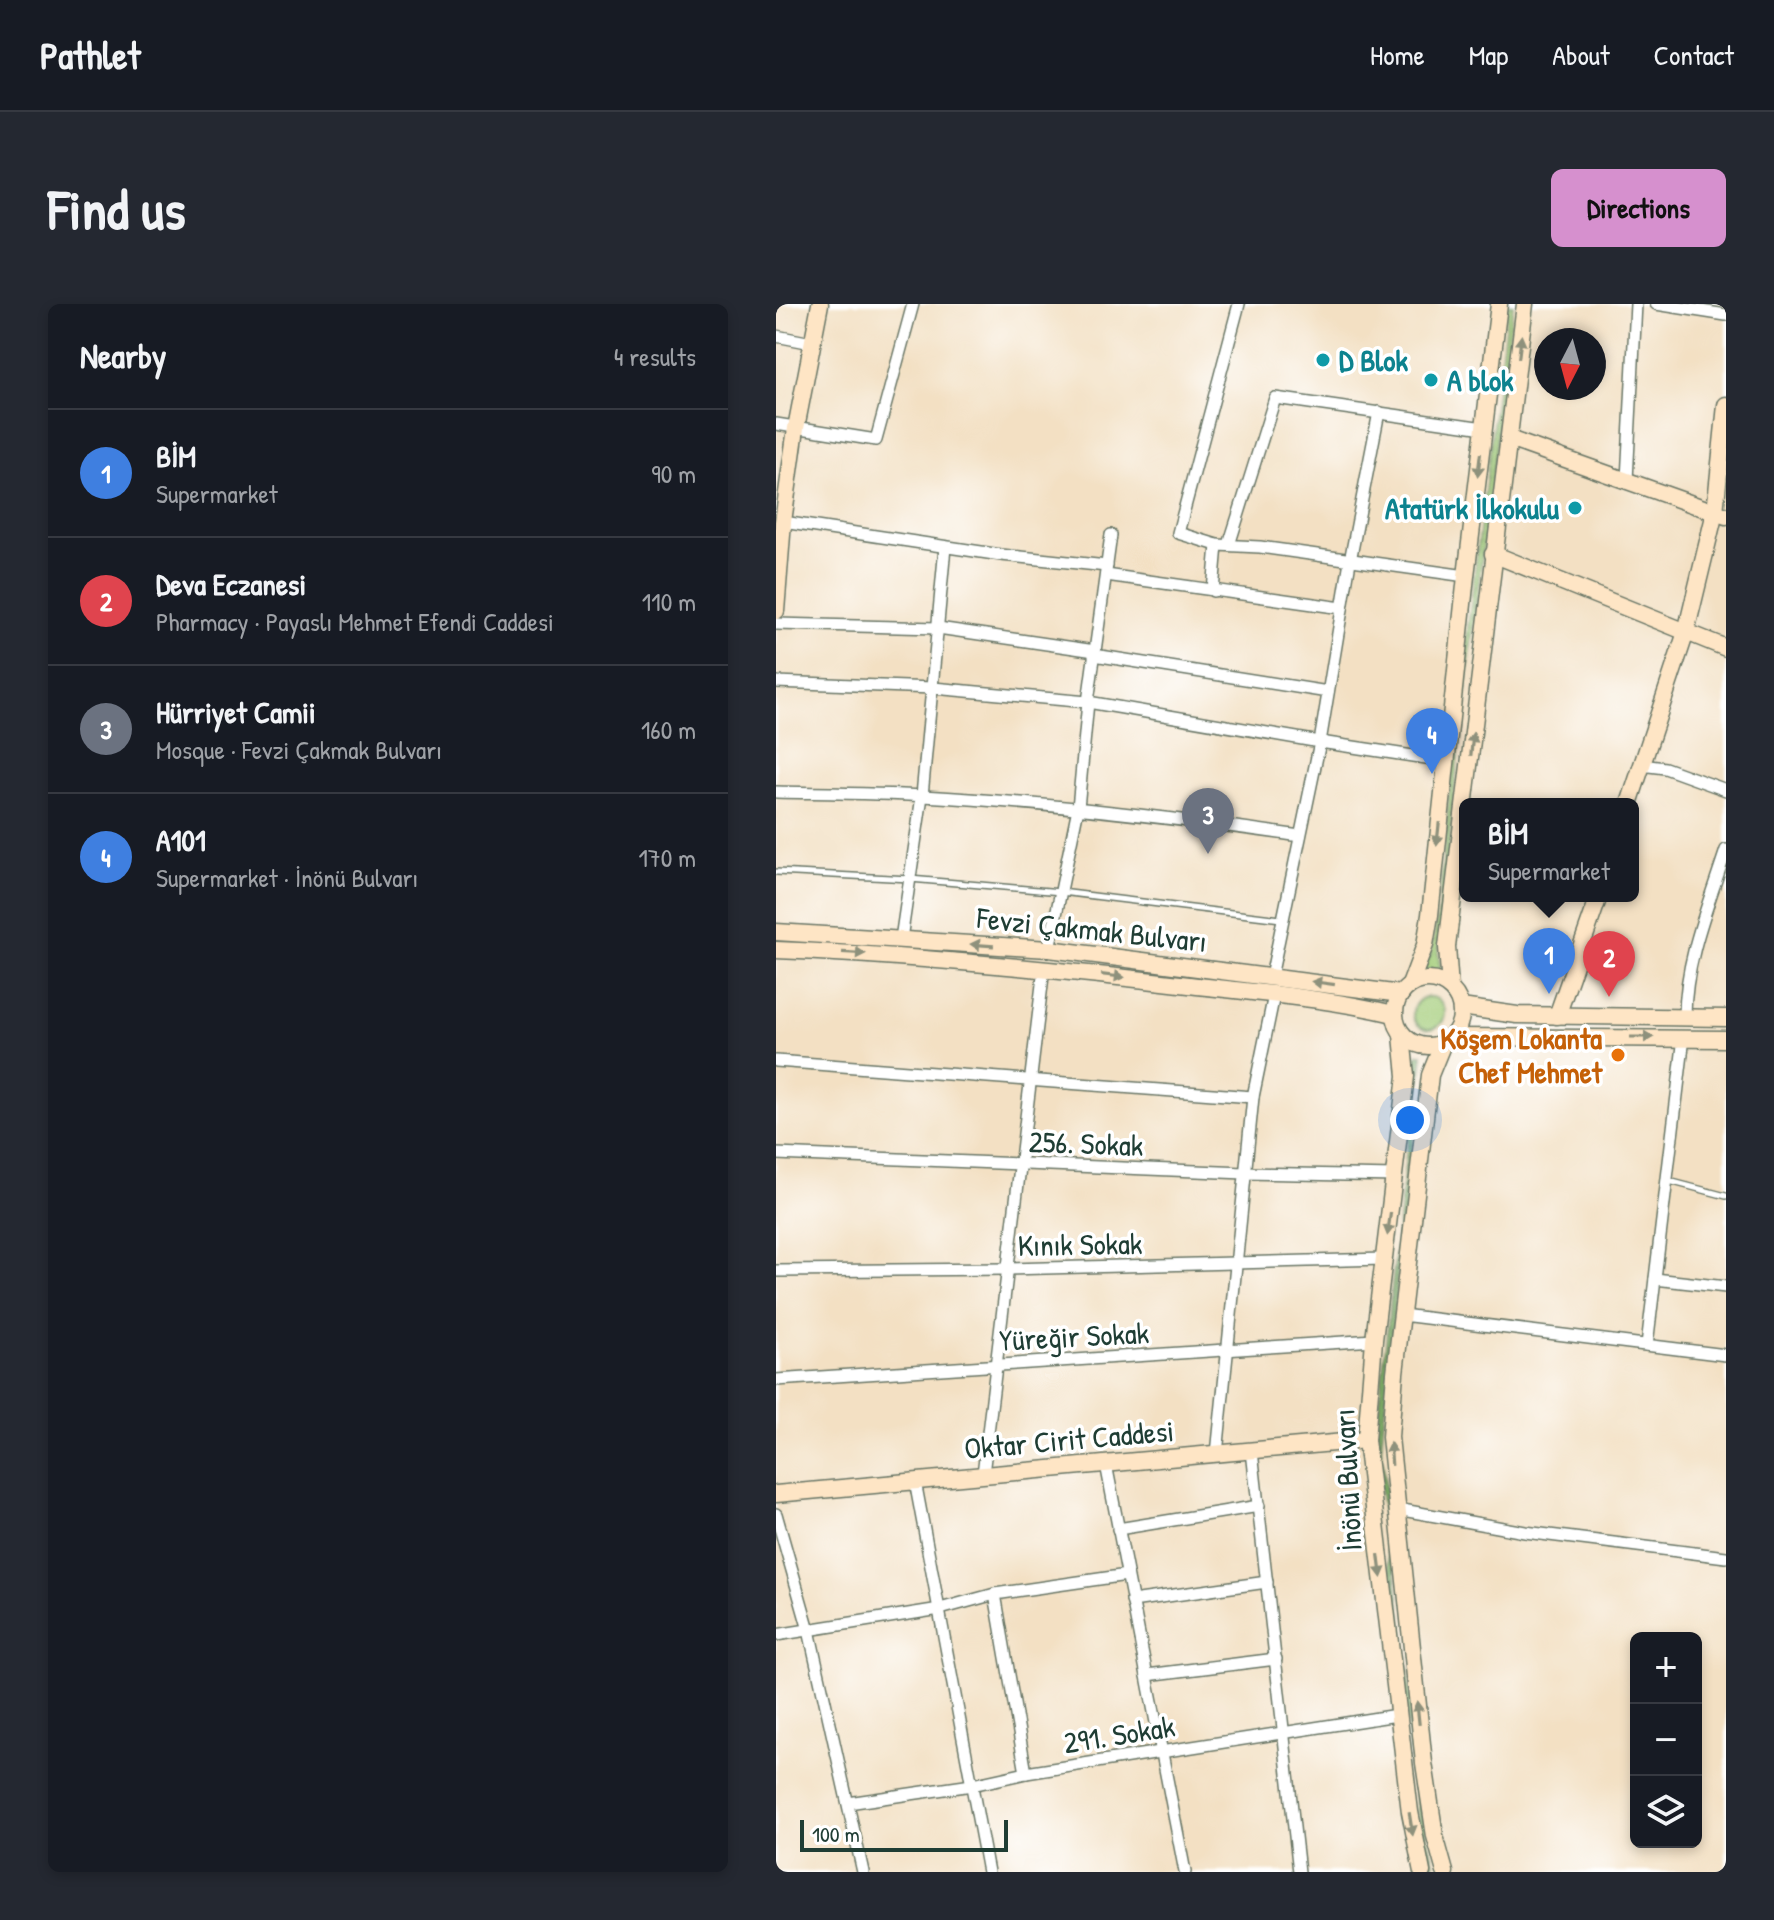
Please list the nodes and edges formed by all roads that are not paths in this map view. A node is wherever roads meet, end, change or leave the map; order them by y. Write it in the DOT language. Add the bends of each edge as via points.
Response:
graph roads {
  1 [pos="820,304"];
  2 [pos="913,304"];
  3 [pos="1239,304"];
  4 [pos="1499,304"];
  5 [pos="1525,304"];
  6 [pos="1636,304"];
  7 [pos="1656,304"];
  8 [pos="1726,315"];
  9 [pos="776,336"];
  10 [pos="812,343"];
  11 [pos="1726,405"];
  12 [pos="1379,412"];
  13 [pos="776,424"];
  14 [pos="796,428"];
  15 [pos="1484,428"];
  16 [pos="1509,439"];
  17 [pos="1627,480"];
  18 [pos="1720,514"];
  19 [pos="783,522"];
  20 [pos="1111,535"];
  21 [pos="1223,545"];
  22 [pos="945,547"];
  23 [pos="1493,554"];
  24 [pos="1350,561"];
  25 [pos="1107,571"];
  26 [pos="1466,576"];
  27 [pos="1213,591"];
  28 [pos="1342,608"];
  29 [pos="776,611"];
  30 [pos="776,624"];
  31 [pos="938,628"];
  32 [pos="1686,632"];
  33 [pos="1726,648"];
  34 [pos="1095,653"];
  35 [pos="776,682"];
  36 [pos="933,688"];
  37 [pos="1328,692"];
  38 [pos="1088,702"];
  39 [pos="1320,742"];
  40 [pos="1446,761"];
  41 [pos="1641,765"];
  42 [pos="1726,790"];
  43 [pos="776,792"];
  44 [pos="922,796"];
  45 [pos="1464,798"];
  46 [pos="1631,798"];
  47 [pos="1078,808"];
  48 [pos="1300,836"];
  49 [pos="1459,844"];
  50 [pos="1726,850"];
  51 [pos="776,872"];
  52 [pos="910,879"];
  53 [pos="1061,892"];
  54 [pos="1597,902"];
  55 [pos="1282,920"];
  56 [pos="776,932"];
  57 [pos="901,939"];
  58 [pos="1049,949"];
  59 [pos="776,950"];
  60 [pos="1044,968"];
  61 [pos="1271,977"];
  62 [pos="1450,988"];
  63 [pos="1405,989"];
  64 [pos="1274,995"];
  65 [pos="1461,1007"];
  66 [pos="1394,1014"];
  67 [pos="1557,1016"];
  68 [pos="1685,1016"];
  69 [pos="1726,1018"];
  70 [pos="1402,1035"];
  71 [pos="1684,1037"];
  72 [pos="1726,1039"];
  73 [pos="1447,1040"];
  74 [pos="776,1061"];
  75 [pos="1030,1078"];
  76 [pos="1253,1097"];
  77 [pos="776,1154"];
  78 [pos="1020,1164"];
  79 [pos="1245,1173"];
  80 [pos="1395,1176"];
  81 [pos="1667,1181"];
  82 [pos="1726,1196"];
  83 [pos="1384,1259"];
  84 [pos="1236,1264"];
  85 [pos="1008,1269"];
  86 [pos="776,1271"];
  87 [pos="1655,1279"];
  88 [pos="1726,1287"];
  89 [pos="1402,1315"];
  90 [pos="1374,1340"];
  91 [pos="1647,1345"];
  92 [pos="1227,1351"];
  93 [pos="1726,1355"];
  94 [pos="996,1365"];
  95 [pos="776,1380"];
  96 [pos="1366,1440"];
  97 [pos="1252,1451"];
  98 [pos="1217,1454"];
  99 [pos="1106,1464"];
  100 [pos="983,1474"];
  101 [pos="915,1481"];
  102 [pos="776,1494"];
  103 [pos="1259,1506"];
  104 [pos="1397,1509"];
  105 [pos="776,1514"];
  106 [pos="1118,1529"];
  107 [pos="1726,1557"];
  108 [pos="1127,1575"];
  109 [pos="1267,1582"];
  110 [pos="995,1594"];
  111 [pos="1132,1601"];
  112 [pos="940,1609"];
  113 [pos="809,1630"];
  114 [pos="776,1635"];
  115 [pos="1276,1659"];
  116 [pos="1147,1675"];
  117 [pos="1397,1715"];
  118 [pos="1284,1733"];
  119 [pos="1162,1752"];
  120 [pos="1026,1773"];
  121 [pos="972,1785"];
  122 [pos="848,1803"];
  123 [pos="863,1872"];
  124 [pos="988,1872"];
  125 [pos="1185,1872"];
  126 [pos="1299,1872"];
  127 [pos="1416,1872"];
  128 [pos="1422,1872"];
  129 [pos="1445,1872"];
  1 -- 10 [label="main road"];
  2 -- 14 [label="street" via="876,440"];
  3 -- 21 [label="street" via="1178,533"];
  4 -- 15 [label="main road"];
  16 -- 5 [label="main road, one-way"];
  6 -- 17 [label="street"];
  7 -- 8 [label="street"];
  9 -- 10 [label="street"];
  10 -- 14 [label="main road"];
  11 -- 18 [label="main road"];
  12 -- 15 [label="street"];
  12 -- 21 [label="street" via="1275,398"];
  12 -- 24 [label="street"];
  13 -- 14 [label="street"];
  14 -- 19 [label="main road"];
  15 -- 26 [label="main road, one-way"];
  16 -- 17 [label="main road"];
  16 -- 23 [label="main road"];
  17 -- 18 [label="main road"];
  18 -- 32 [label="main road"];
  19 -- 22 [label="street"];
  19 -- 29 [label="main road"];
  20 -- 25 [label="street"];
  21 -- 24 [label="street"];
  21 -- 27 [label="street"];
  22 -- 25 [label="street"];
  22 -- 31 [label="street"];
  23 -- 32 [label="main road"];
  45 -- 23 [label="main road, one-way"];
  24 -- 26 [label="street"];
  24 -- 28 [label="street"];
  25 -- 27 [label="street"];
  25 -- 34 [label="street"];
  26 -- 40 [label="main road"];
  27 -- 28 [label="street"];
  28 -- 37 [label="street"];
  30 -- 31 [label="street"];
  31 -- 34 [label="street"];
  31 -- 36 [label="street"];
  32 -- 33 [label="main road"];
  32 -- 41 [label="main road"];
  34 -- 37 [label="street"];
  34 -- 38 [label="street"];
  35 -- 36 [label="street"];
  36 -- 38 [label="street"];
  36 -- 44 [label="street"];
  37 -- 39 [label="street"];
  38 -- 39 [label="street"];
  38 -- 47 [label="street"];
  39 -- 40 [label="street"];
  39 -- 48 [label="street"];
  40 -- 63 [label="main road, one-way" via="1427,935"];
  41 -- 42 [label="street"];
  41 -- 46 [label="main road"];
  43 -- 44 [label="street"];
  44 -- 47 [label="street"];
  44 -- 52 [label="street"];
  47 -- 48 [label="street"];
  47 -- 53 [label="street"];
  48 -- 55 [label="street"];
  62 -- 49 [label="main road, one-way" via="1447,947"];
  50 -- 68 [label="street" via="1696,945"];
  51 -- 52 [label="lane"];
  52 -- 53 [label="lane"];
  52 -- 57 [label="street"];
  53 -- 55 [label="lane"];
  53 -- 58 [label="street"];
  54 -- 67 [label="main road"];
  55 -- 61 [label="street"];
  56 -- 57 [label="main road, Fevzi Çakmak Bulvarı"];
  58 -- 57 [label="main road, Fevzi Çakmak Bulvarı, one-way"];
  58 -- 61 [label="main road, Fevzi Çakmak Bulvarı"];
  59 -- 60 [label="main road, Fevzi Çakmak Bulvarı, one-way"];
  60 -- 64 [label="main road, Fevzi Çakmak Bulvarı, one-way"];
  60 -- 75 [label="street"];
  63 -- 61 [label="main road, Fevzi Çakmak Bulvarı, one-way"];
  62 -- 63 [label="main road" via="1430,980"];
  62 -- 65 [label="main road"];
  63 -- 66 [label="main road"];
  64 -- 66 [label="main road, Fevzi Çakmak Bulvarı"];
  64 -- 76 [label="street"];
  65 -- 67 [label="main road"];
  65 -- 73 [label="main road" via="1461,1018"];
  66 -- 70 [label="main road"];
  67 -- 68 [label="main road"];
  68 -- 69 [label="main road"];
  70 -- 73 [label="main road" via="1422,1046"];
  70 -- 80 [label="main road, İnönü Bulvarı" via="1406,1076"];
  71 -- 72 [label="main road"];
  73 -- 71 [label="main road, one-way"];
  71 -- 81 [label="street"];
  73 -- 89 [label="main road, İnönü Bulvarı" via="1430,1075"];
  74 -- 75 [label="street"];
  75 -- 76 [label="street"];
  75 -- 78 [label="street"];
  76 -- 79 [label="street"];
  77 -- 78 [label="street, 256. Sokak"];
  78 -- 79 [label="street, 256. Sokak"];
  78 -- 85 [label="street"];
  79 -- 80 [label="street, 256. Sokak"];
  79 -- 84 [label="street"];
  80 -- 83 [label="main road, İnönü Bulvarı, one-way"];
  81 -- 82 [label="lane"];
  81 -- 87 [label="street"];
  83 -- 84 [label="street, Kınık Sokak"];
  83 -- 90 [label="main road, İnönü Bulvarı"];
  84 -- 85 [label="street, Kınık Sokak"];
  84 -- 92 [label="street"];
  85 -- 86 [label="street, Kınık Sokak"];
  85 -- 94 [label="street"];
  87 -- 88 [label="street"];
  87 -- 91 [label="street"];
  89 -- 91 [label="street"];
  104 -- 89 [label="main road, İnönü Bulvarı, one-way" via="1390,1418"];
  90 -- 92 [label="street, Yüreğir Sokak"];
  90 -- 96 [label="main road, İnönü Bulvarı"];
  91 -- 93 [label="street"];
  92 -- 94 [label="street, Yüreğir Sokak"];
  92 -- 98 [label="street"];
  94 -- 95 [label="street, Yüreğir Sokak"];
  94 -- 100 [label="street"];
  96 -- 97 [label="main road, Oktar Cirit Caddesi"];
  96 -- 117 [label="main road, İnönü Bulvarı, one-way"];
  97 -- 98 [label="main road, Oktar Cirit Caddesi"];
  97 -- 103 [label="street"];
  98 -- 99 [label="main road, Oktar Cirit Caddesi"];
  99 -- 100 [label="main road, Oktar Cirit Caddesi"];
  99 -- 106 [label="street"];
  100 -- 101 [label="main road, Oktar Cirit Caddesi"];
  101 -- 102 [label="main road, Oktar Cirit Caddesi"];
  101 -- 112 [label="street"];
  103 -- 106 [label="street"];
  103 -- 109 [label="street"];
  104 -- 107 [label="street" via="1525,1532"];
  129 -- 104 [label="main road, İnönü Bulvarı, one-way" via="1424,1763"];
  105 -- 113 [label="street"];
  106 -- 108 [label="street"];
  108 -- 110 [label="street"];
  108 -- 111 [label="street"];
  109 -- 111 [label="street"];
  109 -- 115 [label="street"];
  110 -- 112 [label="street"];
  110 -- 120 [label="street"];
  111 -- 116 [label="street"];
  112 -- 113 [label="street"];
  112 -- 121 [label="street"];
  113 -- 114 [label="street"];
  113 -- 122 [label="street"];
  115 -- 116 [label="street"];
  115 -- 118 [label="street"];
  116 -- 119 [label="street"];
  117 -- 118 [label="street, 291. Sokak"];
  117 -- 128 [label="main road, İnönü Bulvarı, one-way"];
  118 -- 119 [label="street, 291. Sokak"];
  118 -- 126 [label="street"];
  119 -- 120 [label="street, 291. Sokak"];
  119 -- 125 [label="street"];
  120 -- 121 [label="street, 291. Sokak"];
  121 -- 122 [label="street, 291. Sokak"];
  121 -- 124 [label="street"];
  122 -- 123 [label="street"];
  127 -- 128 [label="main road"];
}
